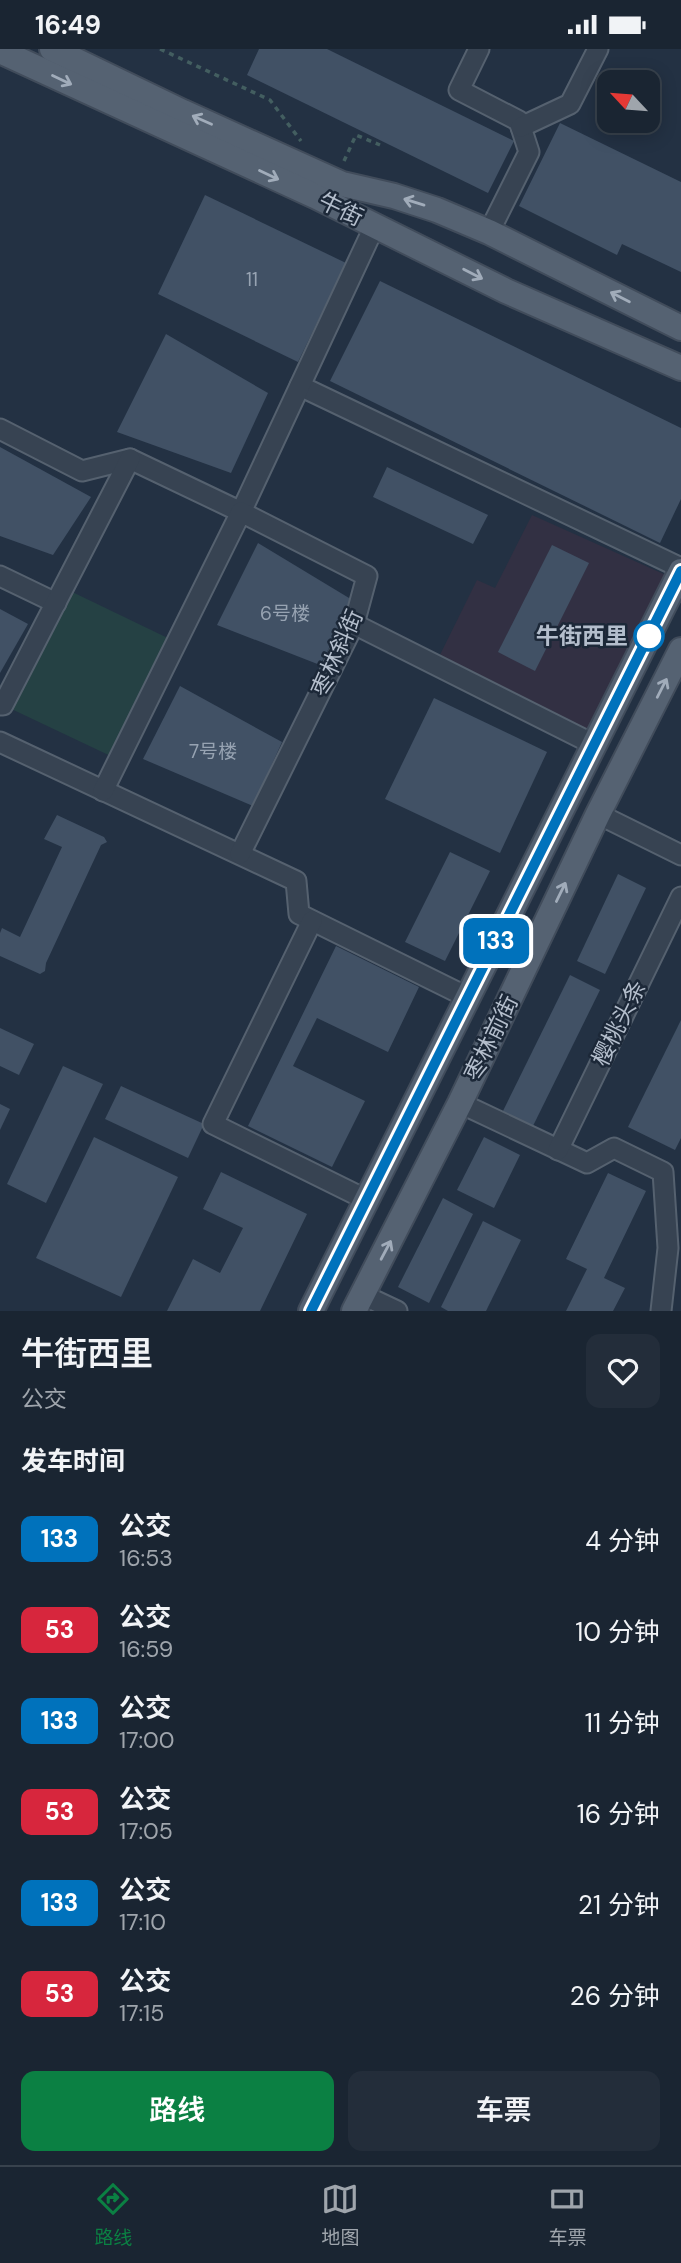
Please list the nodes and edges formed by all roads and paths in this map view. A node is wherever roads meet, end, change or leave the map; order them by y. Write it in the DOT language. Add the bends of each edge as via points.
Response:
graph roads {
  1 [pos="52,49"];
  2 [pos="160,49"];
  3 [pos="479,49"];
  4 [pos="0,51"];
  5 [pos="594,56"];
  6 [pos="521,127"];
  7 [pos="303,143"];
  8 [pos="375,225"];
  9 [pos="489,232"];
  10 [pos="681,328"];
  11 [pos="681,368"];
  12 [pos="300,386"];
  13 [pos="0,429"];
  14 [pos="130,459"];
  15 [pos="241,512"];
  16 [pos="681,569"];
  17 [pos="0,576"];
  18 [pos="55,603"];
  19 [pos="354,624"];
  20 [pos="681,650"];
  21 [pos="0,705"];
  22 [pos="0,742"];
  23 [pos="595,745"];
  24 [pos="103,790"];
  25 [pos="598,814"];
  26 [pos="240,854"];
  27 [pos="681,855"];
  28 [pos="681,897"];
  29 [pos="312,921"];
  30 [pos="467,997"];
  31 [pos="460,1103"];
  32 [pos="558,1150"];
  33 [pos="367,1200"];
  34 [pos="358,1303"];
  35 [pos="311,1311"];
  36 [pos="397,1311"];
  37 [pos="661,1311"];
  9 -- 1 [label="main road, 牛街, one-way" via="437,210 342,184"];
  2 -- 7 [label="path" via="270,100"];
  3 -- 6 [label="street" via="459,90 519,121"];
  4 -- 8 [label="main road, 牛街, one-way"];
  5 -- 6 [label="street" via="570,104"];
  6 -- 9 [label="street" via="529,152"];
  8 -- 11 [label="main road, 牛街, one-way" via="506,291"];
  8 -- 12 [label="street"];
  10 -- 9 [label="main road, 牛街, one-way"];
  12 -- 15 [label="street"];
  12 -- 16 [label="street"];
  13 -- 14 [label="street" via="82,471"];
  14 -- 15 [label="street"];
  14 -- 18 [label="street"];
  15 -- 19 [label="street, 枣林斜街" via="367,576"];
  15 -- 24 [label="street"];
  16 -- 23 [label="main road, 枣林前街"];
  17 -- 18 [label="street"];
  18 -- 21 [label="street"];
  19 -- 23 [label="street"];
  19 -- 26 [label="street, 枣林斜街"];
  25 -- 20 [label="main road, 枣林前街, one-way"];
  22 -- 24 [label="street"];
  23 -- 30 [label="main road, 枣林前街"];
  24 -- 26 [label="street"];
  25 -- 27 [label="street"];
  31 -- 25 [label="main road, 枣林前街, one-way"];
  26 -- 29 [label="street" via="296,881 299,914"];
  28 -- 32 [label="street, 樱桃头条"];
  29 -- 30 [label="street"];
  29 -- 33 [label="street" via="213,1124"];
  30 -- 33 [label="main road, 枣林前街"];
  31 -- 32 [label="street"];
  34 -- 31 [label="main road, 枣林前街, one-way"];
  32 -- 37 [label="street" via="587,1163 614,1148 663,1173 668,1248"];
  33 -- 35 [label="main road, 枣林前街"];
  34 -- 36 [label="street"];
}
